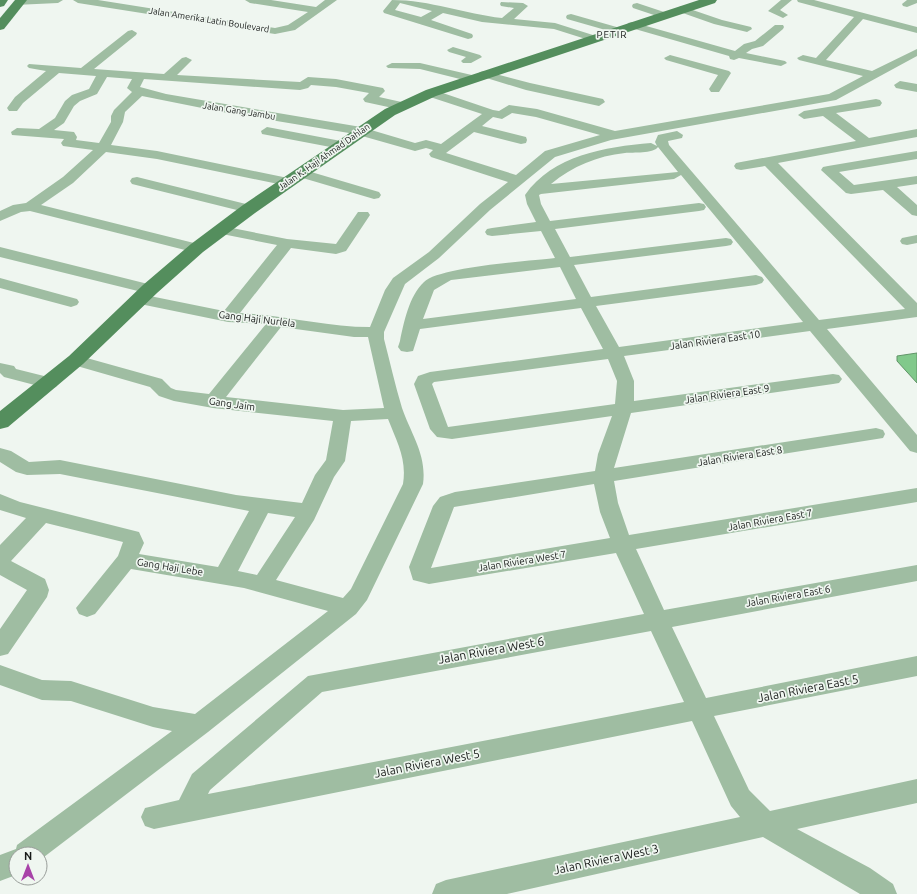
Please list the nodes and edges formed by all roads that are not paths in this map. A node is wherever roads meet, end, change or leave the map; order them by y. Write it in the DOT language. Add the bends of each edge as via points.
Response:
graph roads {
  1 [pos="2,0"];
  2 [pos="58,0"];
  3 [pos="78,0"];
  4 [pos="250,0"];
  5 [pos="332,0"];
  6 [pos="404,0"];
  7 [pos="451,0"];
  8 [pos="711,0"];
  9 [pos="787,0"];
  10 [pos="802,0"];
  11 [pos="817,1"];
  12 [pos="20,2"];
  13 [pos="0,3"];
  14 [pos="505,4"];
  15 [pos="637,6"];
  16 [pos="440,8"];
  17 [pos="681,9"];
  18 [pos="318,10"];
  19 [pos="537,13"];
  20 [pos="664,15"];
  21 [pos="783,15"];
  22 [pos="860,16"];
  23 [pos="572,17"];
  24 [pos="506,20"];
  25 [pos="422,21"];
  26 [pos="528,22"];
  27 [pos="718,22"];
  28 [pos="632,24"];
  29 [pos="0,26"];
  30 [pos="779,27"];
  31 [pos="747,29"];
  32 [pos="616,30"];
  33 [pos="917,30"];
  34 [pos="132,33"];
  35 [pos="468,36"];
  36 [pos="592,38"];
  37 [pos="692,42"];
  38 [pos="453,50"];
  39 [pos="917,52"];
  40 [pos="736,55"];
  41 [pos="670,58"];
  42 [pos="803,58"];
  43 [pos="186,60"];
  44 [pos="819,61"];
  45 [pos="781,63"];
  46 [pos="33,66"];
  47 [pos="392,66"];
  48 [pos="56,69"];
  49 [pos="83,72"];
  50 [pos="721,72"];
  51 [pos="104,73"];
  52 [pos="483,74"];
  53 [pos="140,75"];
  54 [pos="875,75"];
  55 [pos="168,76"];
  56 [pos="900,85"];
  57 [pos="917,88"];
  58 [pos="536,89"];
  59 [pos="715,89"];
  60 [pos="140,92"];
  61 [pos="431,94"];
  62 [pos="599,102"];
  63 [pos="876,103"];
  64 [pos="402,106"];
  65 [pos="14,108"];
  66 [pos="508,110"];
  67 [pos="825,112"];
  68 [pos="491,113"];
  69 [pos="471,127"];
  70 [pos="267,131"];
  71 [pos="360,131"];
  72 [pos="16,132"];
  73 [pos="44,132"];
  74 [pos="917,133"];
  75 [pos="616,135"];
  76 [pos="521,140"];
  77 [pos="866,142"];
  78 [pos="341,145"];
  79 [pos="651,147"];
  80 [pos="103,148"];
  81 [pos="443,149"];
  82 [pos="917,155"];
  83 [pos="768,161"];
  84 [pos="741,166"];
  85 [pos="674,175"];
  86 [pos="295,177"];
  87 [pos="517,180"];
  88 [pos="917,180"];
  89 [pos="136,181"];
  90 [pos="886,185"];
  91 [pos="536,190"];
  92 [pos="374,195"];
  93 [pos="30,207"];
  94 [pos="699,208"];
  95 [pos="249,209"];
  96 [pos="917,212"];
  97 [pos="363,215"];
  98 [pos="0,217"];
  99 [pos="545,226"];
  100 [pos="222,230"];
  101 [pos="492,232"];
  102 [pos="726,242"];
  103 [pos="287,243"];
  104 [pos="197,248"];
  105 [pos="0,252"];
  106 [pos="565,262"];
  107 [pos="756,280"];
  108 [pos="0,283"];
  109 [pos="145,294"];
  110 [pos="71,302"];
  111 [pos="585,302"];
  112 [pos="917,312"];
  113 [pos="228,317"];
  114 [pos="277,321"];
  115 [pos="412,325"];
  116 [pos="815,326"];
  117 [pos="376,332"];
  118 [pos="407,347"];
  119 [pos="614,354"];
  120 [pos="76,360"];
  121 [pos="0,368"];
  122 [pos="833,378"];
  123 [pos="50,383"];
  124 [pos="213,402"];
  125 [pos="622,410"];
  126 [pos="395,413"];
  127 [pos="343,416"];
  128 [pos="0,422"];
  129 [pos="444,433"];
  130 [pos="876,434"];
  131 [pos="917,447"];
  132 [pos="0,454"];
  133 [pos="604,477"];
  134 [pos="917,495"];
  135 [pos="0,501"];
  136 [pos="262,506"];
  137 [pos="308,511"];
  138 [pos="41,515"];
  139 [pos="623,545"];
  140 [pos="0,559"];
  141 [pos="126,560"];
  142 [pos="0,565"];
  143 [pos="917,573"];
  144 [pos="421,574"];
  145 [pos="224,576"];
  146 [pos="262,585"];
  147 [pos="87,608"];
  148 [pos="348,608"];
  149 [pos="658,620"];
  150 [pos="0,647"];
  151 [pos="917,666"];
  152 [pos="0,675"];
  153 [pos="699,709"];
  154 [pos="199,725"];
  155 [pos="917,791"];
  156 [pos="191,810"];
  157 [pos="154,817"];
  158 [pos="765,824"];
  159 [pos="38,846"];
  160 [pos="446,894"];
  161 [pos="883,894"];
  1 -- 13 [label="main road"];
  2 -- 12 [label="street"];
  3 -- 18 [label="street, Jalan Amerika Latin Boulevard" via="275,31 291,28"];
  4 -- 18 [label="street"];
  5 -- 18 [label="street, Jalan Amerika Latin Boulevard"];
  6 -- 16 [label="street"];
  6 -- 25 [label="street" via="388,10"];
  7 -- 16 [label="street"];
  8 -- 17 [label="main road, Jalan K. Haji Ahmad Dahlan"];
  9 -- 21 [label="street" via="773,11"];
  10 -- 11 [label="street"];
  11 -- 22 [label="street"];
  12 -- 29 [label="main road"];
  14 -- 24 [label="street" via="523,6"];
  15 -- 20 [label="street"];
  16 -- 24 [label="street" via="482,19"];
  16 -- 25 [label="street"];
  17 -- 20 [label="main road, Jalan K. Haji Ahmad Dahlan"];
  17 -- 27 [label="street"];
  19 -- 26 [label="street"];
  20 -- 28 [label="main road, Jalan K. Haji Ahmad Dahlan"];
  22 -- 33 [label="street"];
  22 -- 44 [label="street"];
  23 -- 32 [label="street"];
  24 -- 26 [label="street"];
  25 -- 35 [label="street"];
  26 -- 36 [label="street" via="554,26"];
  27 -- 31 [label="street"];
  27 -- 37 [label="street"];
  28 -- 32 [label="main road, Jalan K. Haji Ahmad Dahlan"];
  28 -- 37 [label="street"];
  30 -- 40 [label="street" via="759,44 748,46"];
  32 -- 36 [label="main road, Jalan K. Haji Ahmad Dahlan"];
  34 -- 49 [label="street"];
  36 -- 52 [label="main road, Jalan K. Haji Ahmad Dahlan"];
  37 -- 40 [label="street"];
  38 -- 52 [label="street" via="476,57 468,62"];
  39 -- 54 [label="street"];
  40 -- 45 [label="street"];
  40 -- 50 [label="street"];
  41 -- 50 [label="street"];
  42 -- 44 [label="street"];
  43 -- 55 [label="street"];
  44 -- 54 [label="street"];
  46 -- 48 [label="street"];
  47 -- 52 [label="street" via="420,66"];
  48 -- 49 [label="street"];
  48 -- 65 [label="street" via="19,100"];
  49 -- 51 [label="street"];
  50 -- 59 [label="street" via="725,74"];
  51 -- 53 [label="street"];
  51 -- 73 [label="street" via="93,92 76,98 69,104 60,120"];
  52 -- 58 [label="street"];
  52 -- 61 [label="main road, Jalan K. Haji Ahmad Dahlan"];
  53 -- 55 [label="street"];
  53 -- 60 [label="street" via="133,88"];
  54 -- 75 [label="street" via="832,96"];
  55 -- 64 [label="street" via="300,86 308,81 336,83 379,91 369,99"];
  56 -- 57 [label="street"];
  58 -- 62 [label="street"];
  58 -- 66 [label="street"];
  60 -- 71 [label="street, Jalan Gang Jambu" via="189,104 230,108"];
  60 -- 80 [label="street" via="120,110 117,122"];
  61 -- 64 [label="main road, Jalan K. Haji Ahmad Dahlan"];
  61 -- 68 [label="street"];
  63 -- 67 [label="street"];
  64 -- 71 [label="main road, Jalan K. Haji Ahmad Dahlan"];
  66 -- 68 [label="street" via="502,115"];
  66 -- 75 [label="street" via="537,113"];
  67 -- 77 [label="street"];
  67 -- 116 [label="street" via="670,136 663,138 661,142"];
  68 -- 69 [label="street"];
  69 -- 76 [label="street"];
  69 -- 81 [label="street"];
  70 -- 78 [label="street"];
  71 -- 78 [label="main road, Jalan K. Haji Ahmad Dahlan"];
  71 -- 81 [label="street, Jalan Gang Jambu" via="415,147 426,144"];
  72 -- 73 [label="street"];
  73 -- 80 [label="street" via="69,135 68,143"];
  74 -- 77 [label="street"];
  75 -- 87 [label="street" via="550,154"];
  77 -- 83 [label="street"];
  78 -- 86 [label="main road, Jalan K. Haji Ahmad Dahlan"];
  79 -- 91 [label="street" via="611,150 579,159"];
  80 -- 86 [label="street"];
  80 -- 93 [label="street" via="68,180"];
  81 -- 87 [label="street" via="436,156"];
  82 -- 90 [label="street" via="828,170 851,190"];
  83 -- 84 [label="street"];
  83 -- 112 [label="street"];
  85 -- 91 [label="street"];
  86 -- 92 [label="street"];
  86 -- 95 [label="main road, Jalan K. Haji Ahmad Dahlan"];
  87 -- 117 [label="street" via="434,255 399,281"];
  88 -- 90 [label="street"];
  89 -- 95 [label="street"];
  90 -- 96 [label="street"];
  91 -- 99 [label="street" via="532,199"];
  93 -- 98 [label="street" via="18,208"];
  93 -- 104 [label="street"];
  94 -- 99 [label="street"];
  95 -- 100 [label="main road, Jalan K. Haji Ahmad Dahlan"];
  97 -- 103 [label="street" via="341,248"];
  99 -- 101 [label="street"];
  99 -- 106 [label="street"];
  100 -- 103 [label="street"];
  100 -- 104 [label="main road, Jalan K. Haji Ahmad Dahlan"];
  102 -- 106 [label="street"];
  103 -- 113 [label="street"];
  104 -- 109 [label="main road, Jalan K. Haji Ahmad Dahlan"];
  105 -- 109 [label="street, Gang Haji Nurlela"];
  106 -- 111 [label="street"];
  106 -- 115 [label="street" via="448,276 437,280 428,287"];
  107 -- 111 [label="street"];
  108 -- 110 [label="street"];
  109 -- 113 [label="street, Gang Haji Nurlela"];
  109 -- 120 [label="main road, Jalan K. Haji Ahmad Dahlan"];
  111 -- 115 [label="street"];
  111 -- 119 [label="street"];
  112 -- 116 [label="street, Jalan Riviera East 10"];
  113 -- 114 [label="street, Gang Haji Nurlela"];
  114 -- 117 [label="street, Gang Haji Nurlela" via="354,332"];
  114 -- 124 [label="street"];
  115 -- 118 [label="street"];
  116 -- 119 [label="street, Jalan Riviera East 10"];
  116 -- 131 [label="street"];
  117 -- 126 [label="street"];
  119 -- 125 [label="street" via="626,387"];
  119 -- 129 [label="street, Jalan Riviera East 10" via="430,377 424,380 423,384 439,429"];
  120 -- 123 [label="main road, Jalan K. Haji Ahmad Dahlan"];
  120 -- 124 [label="street, Gang Jaim" via="156,382 174,396"];
  121 -- 123 [label="street"];
  122 -- 125 [label="street, Jalan Riviera East 9"];
  123 -- 128 [label="main road, Jalan K. Haji Ahmad Dahlan"];
  124 -- 127 [label="street, Gang Jaim"];
  125 -- 129 [label="street, Jalan Riviera East 9"];
  125 -- 133 [label="street" via="605,463"];
  126 -- 127 [label="street, Gang Jaim"];
  126 -- 148 [label="street" via="414,458 413,484 359,594"];
  127 -- 137 [label="street" via="335,461 325,475"];
  130 -- 133 [label="street, Jalan Riviera East 8"];
  132 -- 136 [label="street" via="30,470 48,466 82,470"];
  133 -- 139 [label="street" via="608,506"];
  133 -- 144 [label="street, Jalan Riviera East 8" via="447,502 443,506 420,567"];
  134 -- 139 [label="street, Jalan Riviera East 7"];
  135 -- 138 [label="street, Gang Haji Lebe" via="14,508"];
  136 -- 137 [label="street"];
  136 -- 145 [label="street"];
  137 -- 146 [label="street"];
  138 -- 140 [label="street"];
  138 -- 141 [label="street, Gang Haji Lebe" via="132,537 134,543"];
  139 -- 144 [label="street, Jalan Riviera West 7" via="429,576"];
  139 -- 149 [label="street"];
  141 -- 145 [label="street, Gang Haji Lebe"];
  141 -- 147 [label="street"];
  142 -- 150 [label="street" via="37,585 38,590 36,597"];
  143 -- 149 [label="street, Jalan Riviera East 6"];
  145 -- 146 [label="street, Gang Haji Lebe"];
  146 -- 148 [label="street, Gang Haji Lebe"];
  148 -- 154 [label="street"];
  149 -- 153 [label="street"];
  149 -- 156 [label="street, Jalan Riviera West 6" via="316,683 201,782 193,796"];
  151 -- 153 [label="street, Jalan Riviera East 5"];
  152 -- 154 [label="street" via="42,690 71,691 153,717"];
  153 -- 156 [label="street, Jalan Riviera West 5"];
  153 -- 158 [label="street" via="740,798"];
  154 -- 159 [label="street"];
  155 -- 158 [label="street, Jalan Riviera West 3"];
  156 -- 157 [label="street, Jalan Riviera West 5"];
  158 -- 160 [label="street, Jalan Riviera West 3"];
  158 -- 161 [label="street" via="797,845 853,873"];
}
